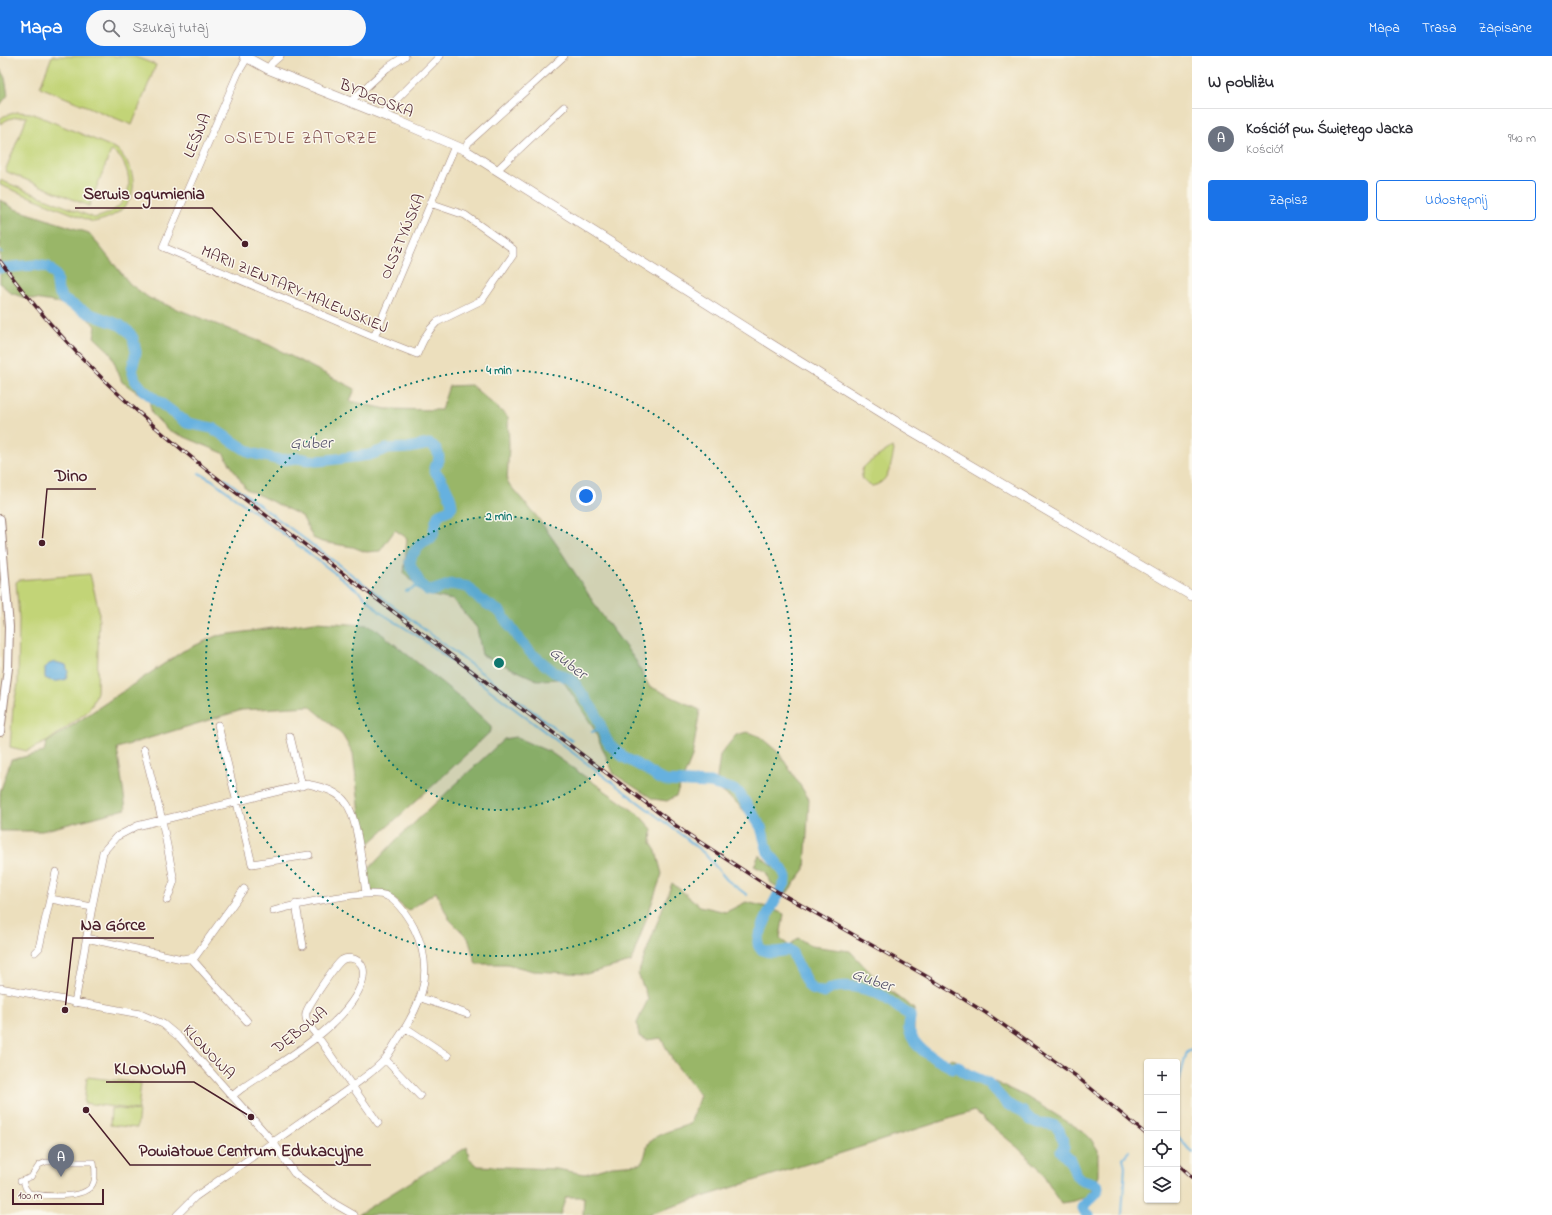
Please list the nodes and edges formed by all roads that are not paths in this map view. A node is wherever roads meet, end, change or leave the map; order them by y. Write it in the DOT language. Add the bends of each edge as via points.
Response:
graph roads {
  1 [pos="280,56"];
  2 [pos="405,56"];
  3 [pos="440,56"];
  4 [pos="564,56"];
  5 [pos="246,57"];
  6 [pos="268,69"];
  7 [pos="350,102"];
  8 [pos="564,107"];
  9 [pos="381,115"];
  10 [pos="455,146"];
  11 [pos="465,150"];
  12 [pos="498,170"];
  13 [pos="430,203"];
  14 [pos="163,247"];
  15 [pos="374,337"];
  16 [pos="0,519"];
  17 [pos="0,531"];
  18 [pos="1192,596"];
  19 [pos="218,725"];
  20 [pos="0,732"];
  21 [pos="290,736"];
  22 [pos="144,749"];
  23 [pos="302,786"];
  24 [pos="236,802"];
  25 [pos="162,820"];
  26 [pos="309,855"];
  27 [pos="56,872"];
  28 [pos="244,889"];
  29 [pos="366,894"];
  30 [pos="51,899"];
  31 [pos="167,900"];
  32 [pos="296,904"];
  33 [pos="92,907"];
  34 [pos="273,911"];
  35 [pos="86,938"];
  36 [pos="303,946"];
  37 [pos="35,952"];
  38 [pos="191,958"];
  39 [pos="0,988"];
  40 [pos="421,998"];
  41 [pos="75,1003"];
  42 [pos="467,1014"];
  43 [pos="247,1021"];
  44 [pos="406,1028"];
  45 [pos="318,1036"];
  46 [pos="448,1056"];
  47 [pos="385,1059"];
  48 [pos="353,1086"];
  49 [pos="232,1096"];
  50 [pos="420,1096"];
  51 [pos="378,1124"];
  52 [pos="273,1142"];
  53 [pos="22,1181"];
  54 [pos="177,1215"];
  55 [pos="354,1215"];
  1 -- 6 [label="street"];
  2 -- 7 [label="street" via="387,68"];
  3 -- 9 [label="street"];
  4 -- 11 [label="street" via="468,143"];
  5 -- 6 [label="main road, BYDGOSKA"];
  5 -- 14 [label="street, LEŚNA"];
  6 -- 7 [label="main road, BYDGOSKA"];
  7 -- 9 [label="main road, BYDGOSKA"];
  8 -- 12 [label="street"];
  9 -- 10 [label="main road, BYDGOSKA"];
  10 -- 11 [label="main road, BYDGOSKA"];
  10 -- 13 [label="street, OLSZTYŃSKA"];
  11 -- 12 [label="main road, BYDGOSKA"];
  12 -- 18 [label="main road, BYDGOSKA" via="905,427"];
  13 -- 15 [label="street, OLSZTYŃSKA"];
  13 -- 15 [label="street, MARII ZIENTARY-MALEWSKIEJ" via="465,214 513,249 513,255 482,300 431,327 418,354"];
  14 -- 15 [label="street, MARII ZIENTARY-MALEWSKIEJ"];
  16 -- 17 [label="street"];
  17 -- 20 [label="street" via="9,627 8,668"];
  19 -- 24 [label="street"];
  21 -- 23 [label="street"];
  22 -- 25 [label="street"];
  23 -- 24 [label="street"];
  23 -- 29 [label="street" via="308,784 330,790 346,803 355,823"];
  24 -- 25 [label="street"];
  24 -- 26 [label="street" via="252,864"];
  25 -- 31 [label="street" via="174,881"];
  25 -- 33 [label="street" via="137,826 116,837 103,852"];
  27 -- 30 [label="street"];
  28 -- 38 [label="street" via="195,957"];
  29 -- 32 [label="street"];
  29 -- 40 [label="street" via="386,896 405,913 418,938 425,968"];
  30 -- 33 [label="street"];
  30 -- 37 [label="street" via="39,948"];
  32 -- 34 [label="street"];
  32 -- 36 [label="street"];
  33 -- 35 [label="street"];
  35 -- 38 [label="street" via="182,959"];
  35 -- 41 [label="street"];
  38 -- 43 [label="street"];
  39 -- 41 [label="street, KLONOWA"];
  40 -- 42 [label="street"];
  40 -- 44 [label="street"];
  41 -- 49 [label="street, KLONOWA" via="140,1014 163,1024 180,1038"];
  44 -- 46 [label="street"];
  44 -- 47 [label="street"];
  45 -- 45 [label="street, DĘBOWA" via="348,1007 358,992 364,974 359,962 348,958 338,963 306,1012 307,1022"];
  45 -- 48 [label="street"];
  45 -- 49 [label="street, DĘBOWA"];
  47 -- 48 [label="street"];
  47 -- 50 [label="street"];
  48 -- 51 [label="street"];
  48 -- 52 [label="street"];
  49 -- 52 [label="street, KLONOWA"];
  52 -- 54 [label="street" via="195,1197"];
  52 -- 55 [label="street, KLONOWA" via="294,1173"];
  53 -- 53 [label="street" via="29,1193 65,1195 84,1192 92,1186 94,1162 46,1162 39,1165 31,1177"];
}
